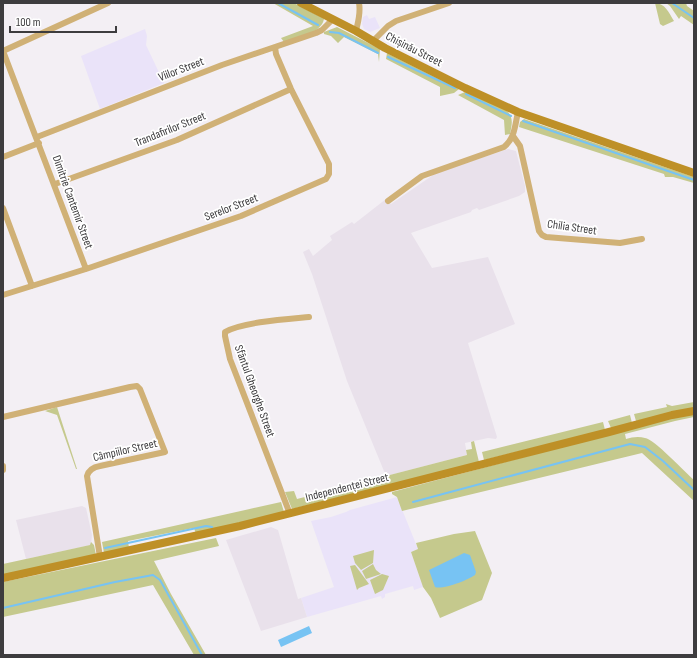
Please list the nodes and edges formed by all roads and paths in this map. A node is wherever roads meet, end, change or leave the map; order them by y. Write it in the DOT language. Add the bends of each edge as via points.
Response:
graph roads {
  1 [pos="108,3"];
  2 [pos="300,3"];
  3 [pos="359,3"];
  4 [pos="449,3"];
  5 [pos="332,20"];
  6 [pos="356,31"];
  7 [pos="373,41"];
  8 [pos="275,47"];
  9 [pos="4,50"];
  10 [pos="291,89"];
  11 [pos="518,112"];
  12 [pos="513,136"];
  13 [pos="38,140"];
  14 [pos="3,157"];
  15 [pos="694,173"];
  16 [pos="55,184"];
  17 [pos="388,201"];
  18 [pos="3,208"];
  19 [pos="642,239"];
  20 [pos="86,269"];
  21 [pos="32,286"];
  22 [pos="3,295"];
  23 [pos="309,316"];
  24 [pos="694,411"];
  25 [pos="3,417"];
  26 [pos="3,466"];
  27 [pos="3,470"];
  28 [pos="290,514"];
  29 [pos="100,557"];
  30 [pos="3,578"];
  1 -- 9 [label="street"];
  2 -- 5 [label="main road, Chișinău Street"];
  3 -- 6 [label="street" via="360,17"];
  4 -- 7 [label="street" via="388,26"];
  5 -- 6 [label="main road, Chișinău Street"];
  5 -- 8 [label="street, Viilor Street" via="322,30"];
  6 -- 7 [label="main road, Chișinău Street"];
  7 -- 11 [label="main road, Chișinău Street" via="464,88"];
  8 -- 10 [label="street, Serelor Street"];
  8 -- 13 [label="street, Viilor Street" via="222,65"];
  9 -- 13 [label="street, Dimitrie Cantemir Street"];
  10 -- 16 [label="street, Trandafirilor Street" via="177,140"];
  10 -- 20 [label="street, Serelor Street" via="329,164 329,174 326,178 241,216"];
  11 -- 12 [label="street"];
  11 -- 15 [label="main road, Chișinău Street"];
  12 -- 17 [label="street" via="510,143 504,147 422,176"];
  12 -- 19 [label="street, Chilia Street" via="520,146 542,235 620,243"];
  13 -- 14 [label="street"];
  13 -- 16 [label="street, Dimitrie Cantemir Street"];
  16 -- 20 [label="street, Dimitrie Cantemir Street"];
  18 -- 21 [label="street"];
  20 -- 21 [label="street, Serelor Street"];
  21 -- 22 [label="street, Serelor Street"];
  23 -- 28 [label="street, Sfântul Gheorghe Street" via="248,325 225,332 230,359"];
  24 -- 28 [label="main road, Independenței Street"];
  25 -- 29 [label="street, Câmpiilor Street" via="130,387 137,386 140,389 165,452 94,467 88,472"];
  26 -- 27 [label="street"];
  28 -- 29 [label="main road, Independenței Street"];
  29 -- 30 [label="main road, Independenței Street"];
}
